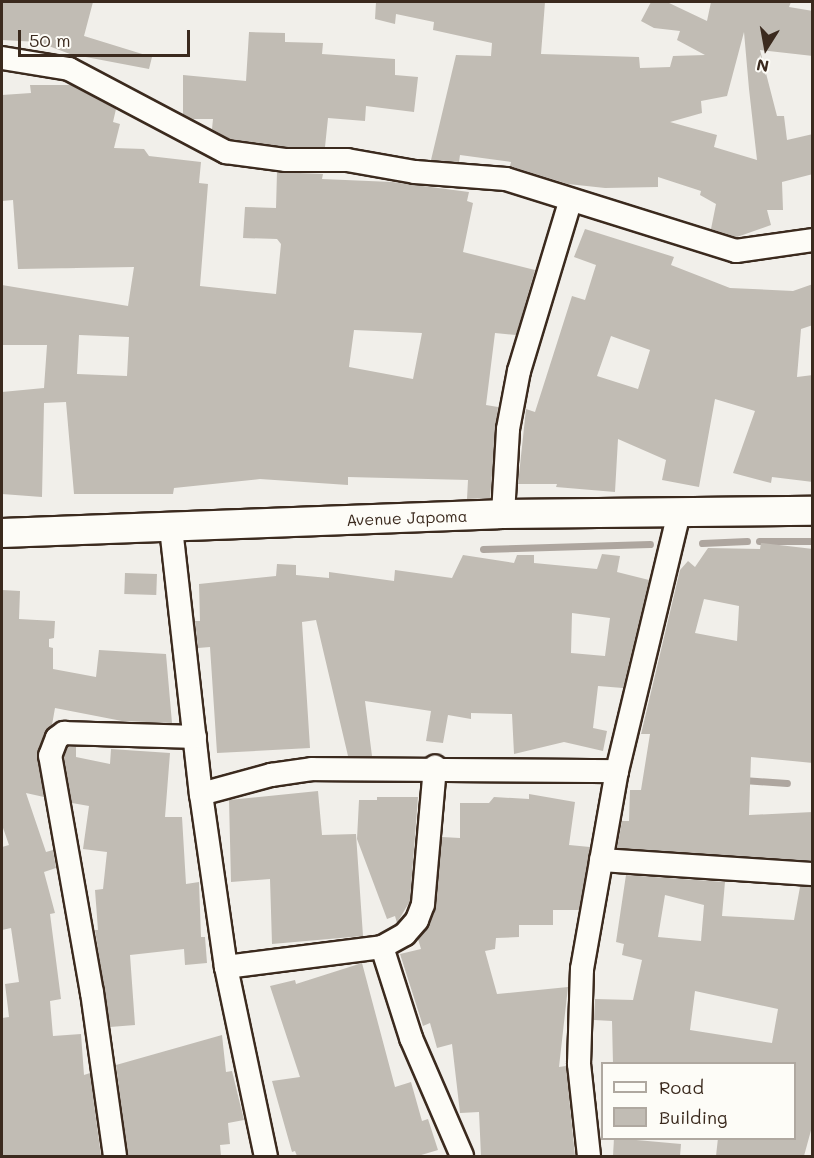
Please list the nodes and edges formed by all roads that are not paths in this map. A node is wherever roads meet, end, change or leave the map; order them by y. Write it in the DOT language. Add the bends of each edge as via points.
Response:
graph roads {
  1 [pos="2,58"];
  2 [pos="570,202"];
  3 [pos="813,240"];
  4 [pos="813,512"];
  5 [pos="679,513"];
  6 [pos="503,514"];
  7 [pos="171,528"];
  8 [pos="2,534"];
  9 [pos="195,737"];
  10 [pos="435,767"];
  11 [pos="617,771"];
  12 [pos="201,794"];
  13 [pos="601,860"];
  14 [pos="813,874"];
  15 [pos="382,947"];
  16 [pos="226,967"];
  17 [pos="115,1156"];
  18 [pos="266,1156"];
  19 [pos="462,1156"];
  20 [pos="589,1156"];
  1 -- 2 [label="street" via="69,69 226,152 286,160 347,160 415,172 506,179"];
  2 -- 3 [label="street" via="736,251"];
  2 -- 6 [label="street" via="519,370 508,429"];
  4 -- 5 [label="main road, Avenue Japoma"];
  5 -- 6 [label="main road, Avenue Japoma"];
  5 -- 11 [label="street"];
  6 -- 7 [label="main road, Avenue Japoma"];
  7 -- 8 [label="main road, Avenue Japoma"];
  7 -- 9 [label="street"];
  9 -- 12 [label="street"];
  9 -- 17 [label="street" via="64,733 57,738 50,756 92,993"];
  10 -- 11 [label="street"];
  10 -- 12 [label="street" via="291,772"];
  10 -- 15 [label="street" via="423,904 417,920 405,934"];
  11 -- 13 [label="street"];
  12 -- 16 [label="street"];
  13 -- 14 [label="street" via="750,873"];
  13 -- 20 [label="street" via="582,969 579,1064"];
  15 -- 16 [label="street"];
  15 -- 19 [label="street" via="411,1038"];
  16 -- 18 [label="street"];
}
